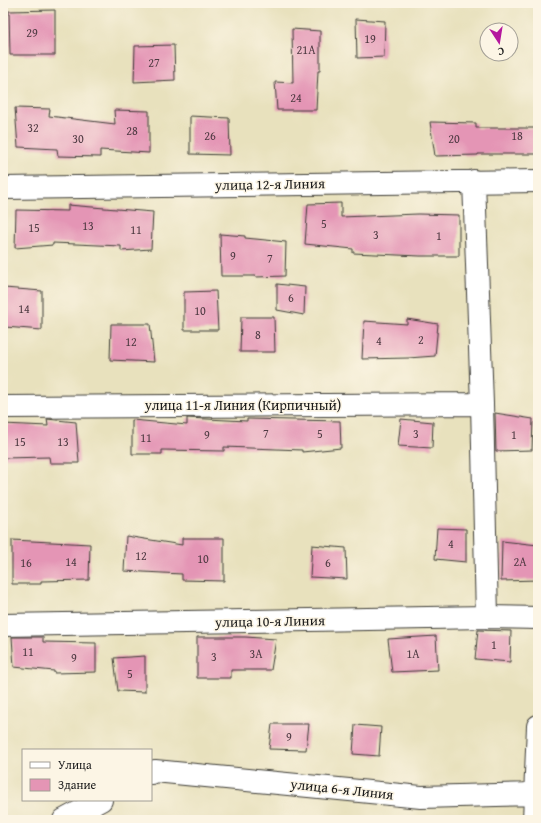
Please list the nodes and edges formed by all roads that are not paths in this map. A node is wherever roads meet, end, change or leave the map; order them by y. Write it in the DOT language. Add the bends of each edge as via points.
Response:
graph roads {
  1 [pos="474,181"];
  2 [pos="538,181"];
  3 [pos="3,188"];
  4 [pos="482,404"];
  5 [pos="3,407"];
  6 [pos="487,618"];
  7 [pos="538,618"];
  8 [pos="3,625"];
  9 [pos="538,726"];
  10 [pos="152,772"];
  11 [pos="535,794"];
  12 [pos="99,801"];
  13 [pos="64,820"];
  14 [pos="534,820"];
  1 -- 2 [label="street, улица 12-я Линия"];
  1 -- 3 [label="street, улица 12-я Линия"];
  1 -- 4 [label="street"];
  4 -- 5 [label="street, улица 11-я Линия (Кирпичный)"];
  4 -- 6 [label="street"];
  6 -- 7 [label="street, улица 10-я Линия"];
  6 -- 8 [label="street, улица 10-я Линия"];
  9 -- 11 [label="street"];
  10 -- 11 [label="street, улица 6-я Линия" via="422,797"];
  11 -- 14 [label="street"];
  12 -- 13 [label="street"];
}
